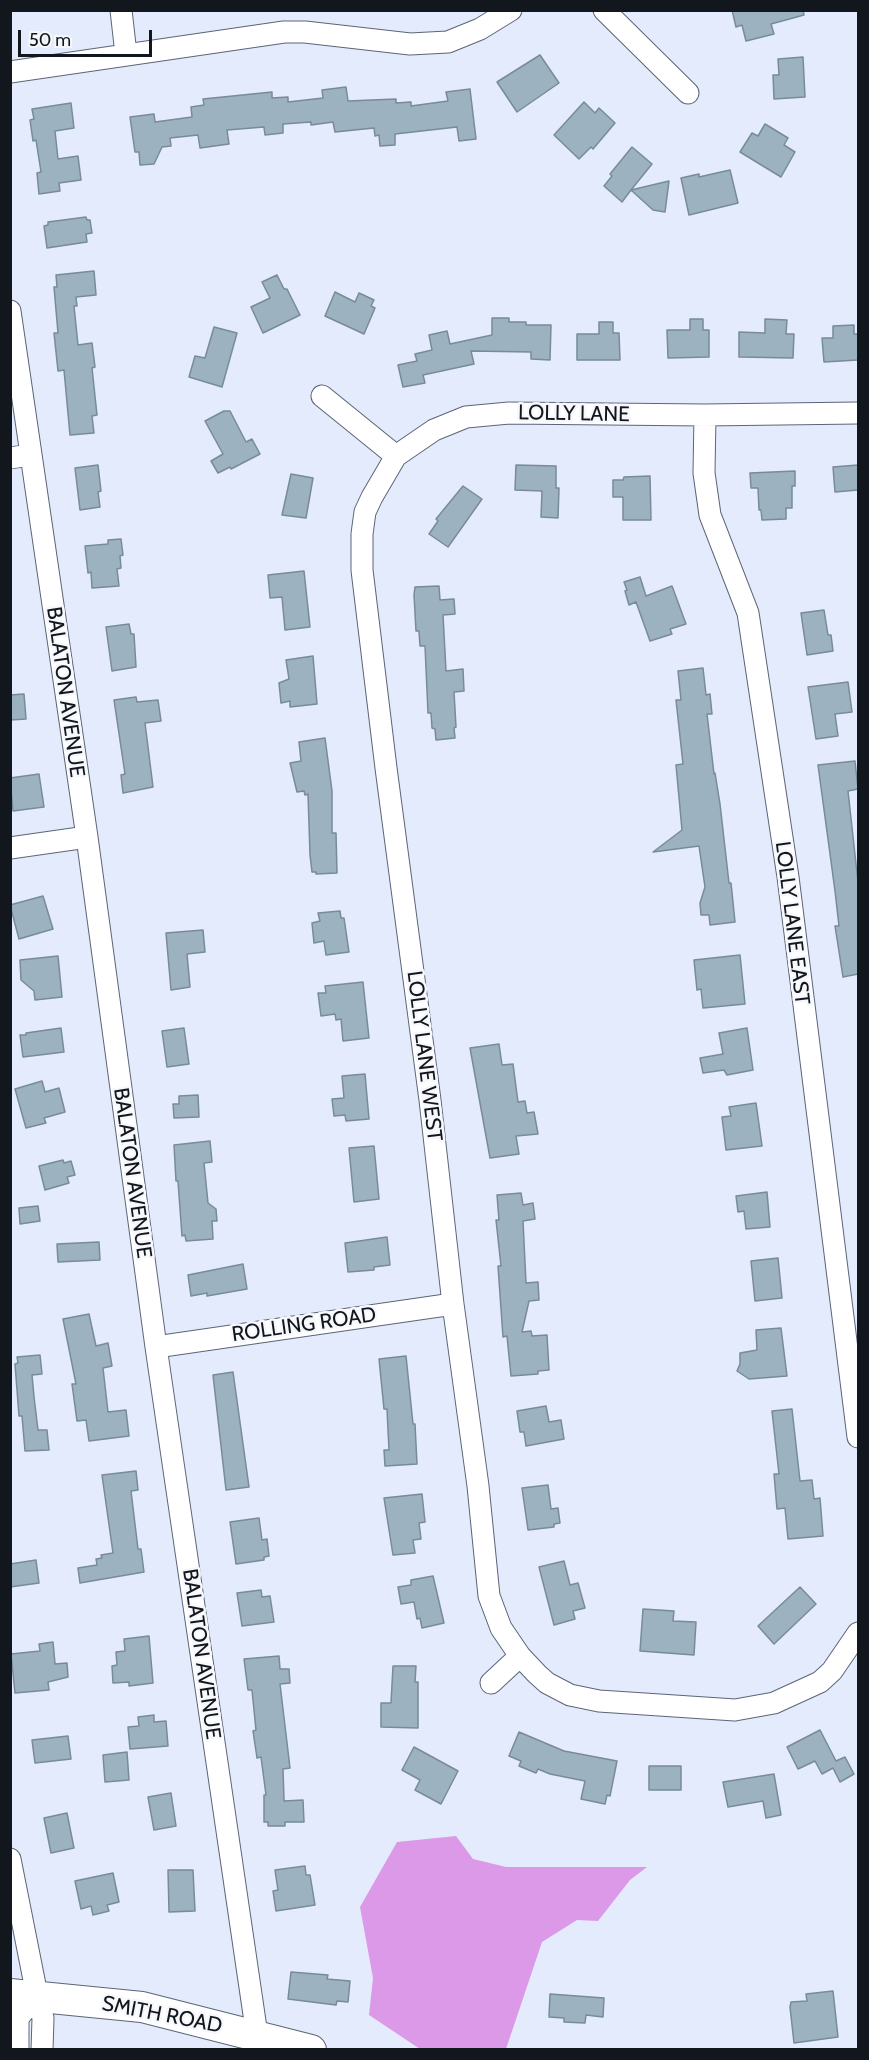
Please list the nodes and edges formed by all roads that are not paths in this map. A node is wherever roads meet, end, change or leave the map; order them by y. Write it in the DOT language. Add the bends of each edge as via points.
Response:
graph roads {
  1 [pos="121,10"];
  2 [pos="511,10"];
  3 [pos="604,10"];
  4 [pos="126,54"];
  5 [pos="10,72"];
  6 [pos="688,93"];
  7 [pos="10,311"];
  8 [pos="322,396"];
  9 [pos="858,412"];
  10 [pos="705,415"];
  11 [pos="20,456"];
  12 [pos="396,456"];
  13 [pos="87,837"];
  14 [pos="10,848"];
  15 [pos="453,1304"];
  16 [pos="156,1347"];
  17 [pos="858,1437"];
  18 [pos="858,1633"];
  19 [pos="520,1656"];
  20 [pos="491,1683"];
  21 [pos="10,1859"];
  22 [pos="24,1994"];
  23 [pos="257,2035"];
  24 [pos="18,2049"];
  25 [pos="42,2049"];
  26 [pos="311,2049"];
  1 -- 4 [label="street"];
  2 -- 4 [label="street" via="480,29 447,42 410,44 285,32"];
  3 -- 6 [label="street"];
  4 -- 5 [label="street"];
  7 -- 11 [label="street, BALATON AVENUE"];
  8 -- 12 [label="street"];
  9 -- 10 [label="street, LOLLY LANE"];
  10 -- 12 [label="street, LOLLY LANE" via="487,414 449,422"];
  10 -- 17 [label="street, LOLLY LANE EAST" via="704,473 710,515 748,613 752,636 788,877"];
  11 -- 13 [label="street, BALATON AVENUE"];
  12 -- 15 [label="street, LOLLY LANE WEST" via="365,512 362,570"];
  13 -- 14 [label="street"];
  13 -- 16 [label="street, BALATON AVENUE"];
  15 -- 16 [label="street, ROLLING ROAD"];
  15 -- 19 [label="street, LOLLY LANE WEST" via="489,1596 501,1628"];
  16 -- 23 [label="street, BALATON AVENUE"];
  18 -- 19 [label="street, LOLLY LANE WEST" via="820,1682 774,1703 735,1710 599,1701 570,1695 547,1683"];
  19 -- 20 [label="street"];
  21 -- 22 [label="street"];
  22 -- 23 [label="street, SMITH ROAD" via="142,2007"];
  22 -- 24 [label="street" via="18,2018"];
  22 -- 25 [label="street" via="43,2018"];
  23 -- 26 [label="street, SMITH ROAD"];
}
